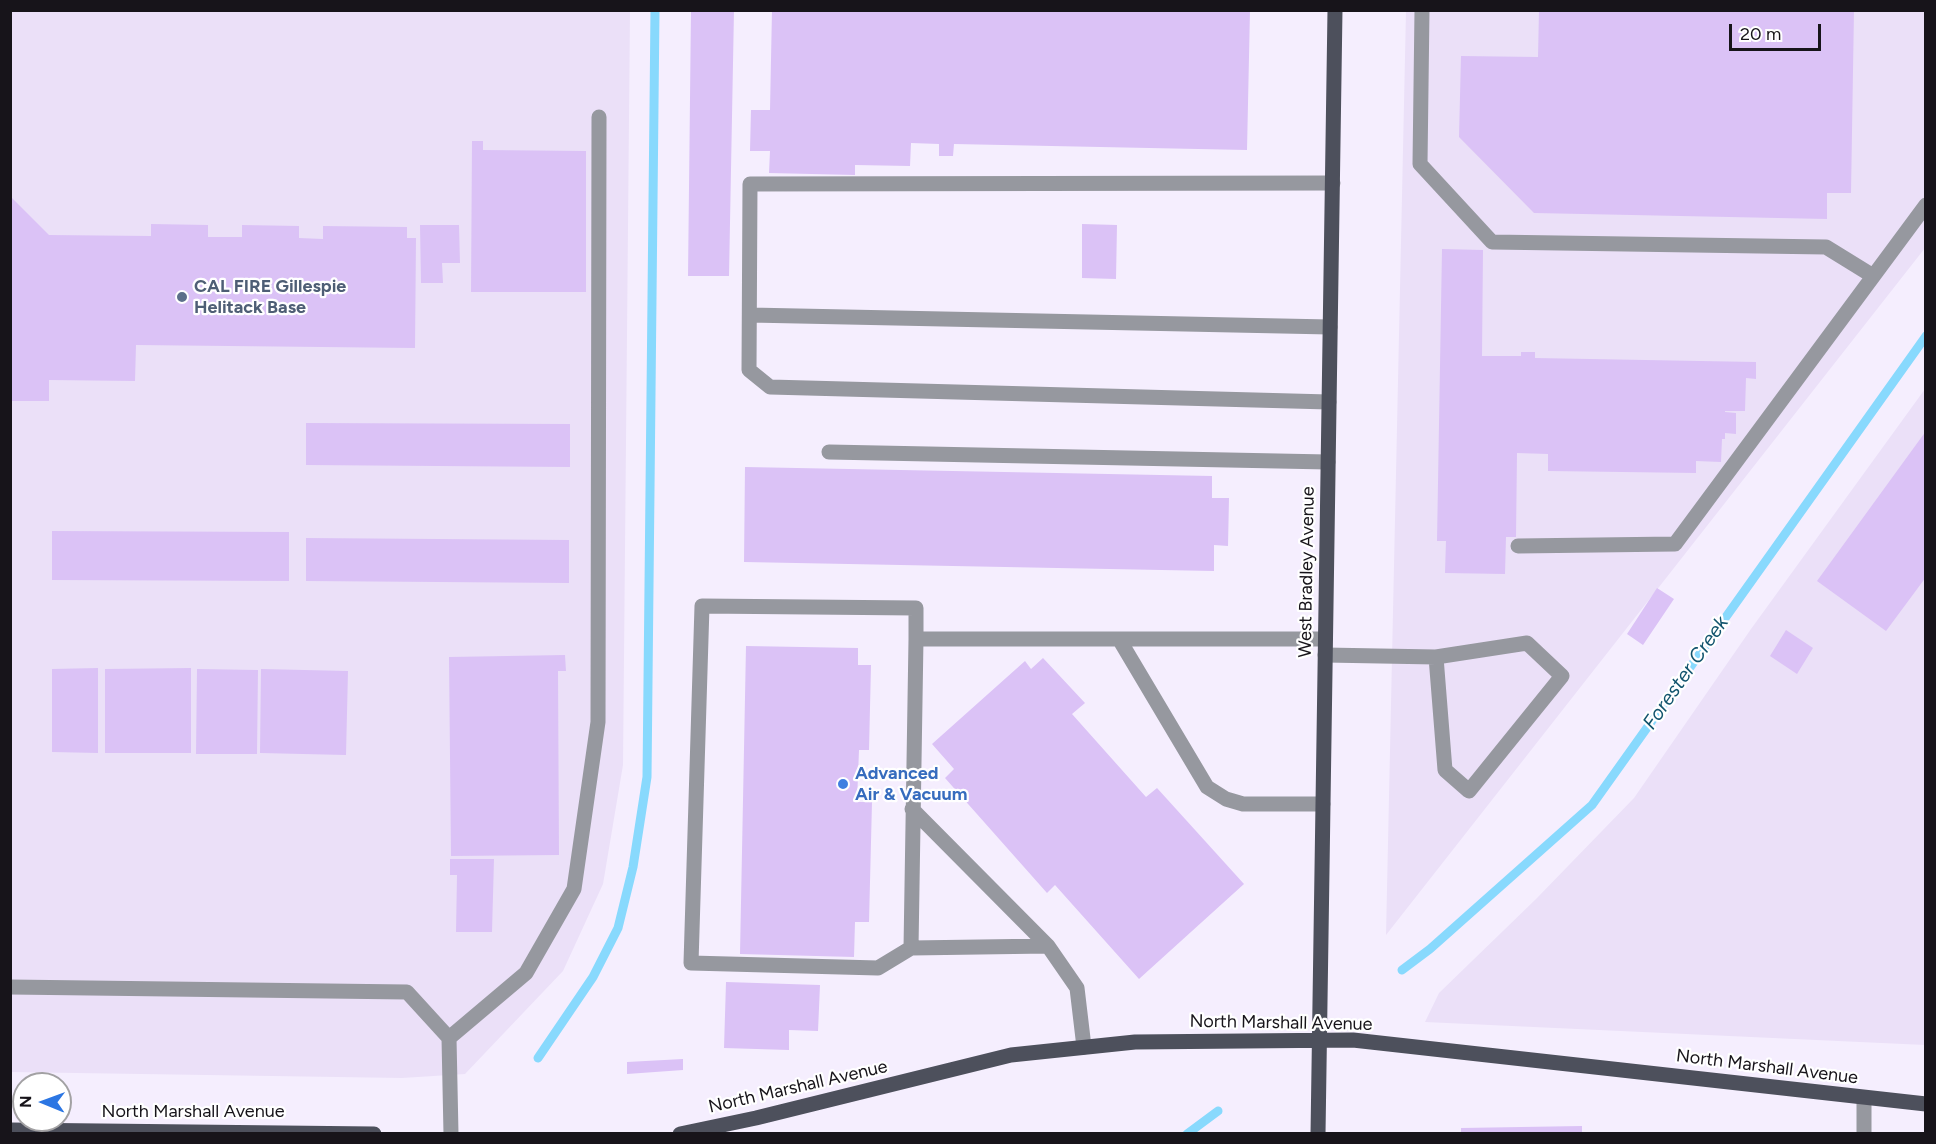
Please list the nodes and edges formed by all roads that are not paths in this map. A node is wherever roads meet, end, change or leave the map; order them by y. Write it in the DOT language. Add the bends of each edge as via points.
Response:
graph roads {
  1 [pos="1335,10"];
  2 [pos="1422,10"];
  3 [pos="599,117"];
  4 [pos="1333,183"];
  5 [pos="1926,205"];
  6 [pos="1873,276"];
  7 [pos="750,315"];
  8 [pos="1330,327"];
  9 [pos="1329,402"];
  10 [pos="829,452"];
  11 [pos="1328,462"];
  12 [pos="1518,546"];
  13 [pos="916,639"];
  14 [pos="1119,639"];
  15 [pos="1325,639"];
  16 [pos="1325,655"];
  17 [pos="1436,657"];
  18 [pos="1323,804"];
  19 [pos="912,809"];
  20 [pos="1047,946"];
  21 [pos="910,948"];
  22 [pos="10,987"];
  23 [pos="449,1038"];
  24 [pos="1319,1040"];
  25 [pos="1084,1047"];
  26 [pos="1864,1098"];
  27 [pos="1926,1104"];
  28 [pos="10,1130"];
  29 [pos="375,1134"];
  30 [pos="451,1134"];
  31 [pos="680,1134"];
  32 [pos="1318,1134"];
  33 [pos="1864,1134"];
  1 -- 4 [label="main road, West Bradley Avenue"];
  2 -- 6 [label="lane" via="1419,164 1492,242 1826,247"];
  3 -- 23 [label="lane" via="598,722 574,889 526,973"];
  4 -- 7 [label="lane" via="750,184"];
  4 -- 8 [label="main road, West Bradley Avenue"];
  5 -- 6 [label="lane"];
  6 -- 12 [label="lane" via="1675,544"];
  7 -- 8 [label="lane"];
  7 -- 9 [label="lane" via="749,370 770,387"];
  8 -- 9 [label="main road, West Bradley Avenue"];
  9 -- 11 [label="main road, West Bradley Avenue"];
  10 -- 11 [label="lane"];
  11 -- 15 [label="main road, West Bradley Avenue"];
  13 -- 14 [label="lane"];
  13 -- 19 [label="lane"];
  13 -- 21 [label="lane" via="916,608 702,606 691,963 878,968"];
  14 -- 15 [label="lane"];
  14 -- 18 [label="lane" via="1207,787 1243,804"];
  15 -- 16 [label="main road, West Bradley Avenue"];
  16 -- 17 [label="lane"];
  16 -- 18 [label="main road, West Bradley Avenue"];
  17 -- 17 [label="lane" via="1527,643 1562,676 1469,791 1444,770"];
  18 -- 24 [label="main road, West Bradley Avenue"];
  19 -- 20 [label="lane"];
  19 -- 21 [label="lane"];
  20 -- 21 [label="lane"];
  20 -- 25 [label="lane" via="1077,988"];
  22 -- 23 [label="lane" via="407,992"];
  23 -- 30 [label="lane"];
  24 -- 25 [label="main road, North Marshall Avenue" via="1135,1042"];
  24 -- 26 [label="main road, North Marshall Avenue" via="1353,1040"];
  24 -- 32 [label="main road, West Bradley Avenue"];
  25 -- 31 [label="main road, North Marshall Avenue" via="1011,1055"];
  26 -- 27 [label="main road, North Marshall Avenue"];
  26 -- 33 [label="lane"];
  28 -- 29 [label="main road, North Marshall Avenue"];
}
